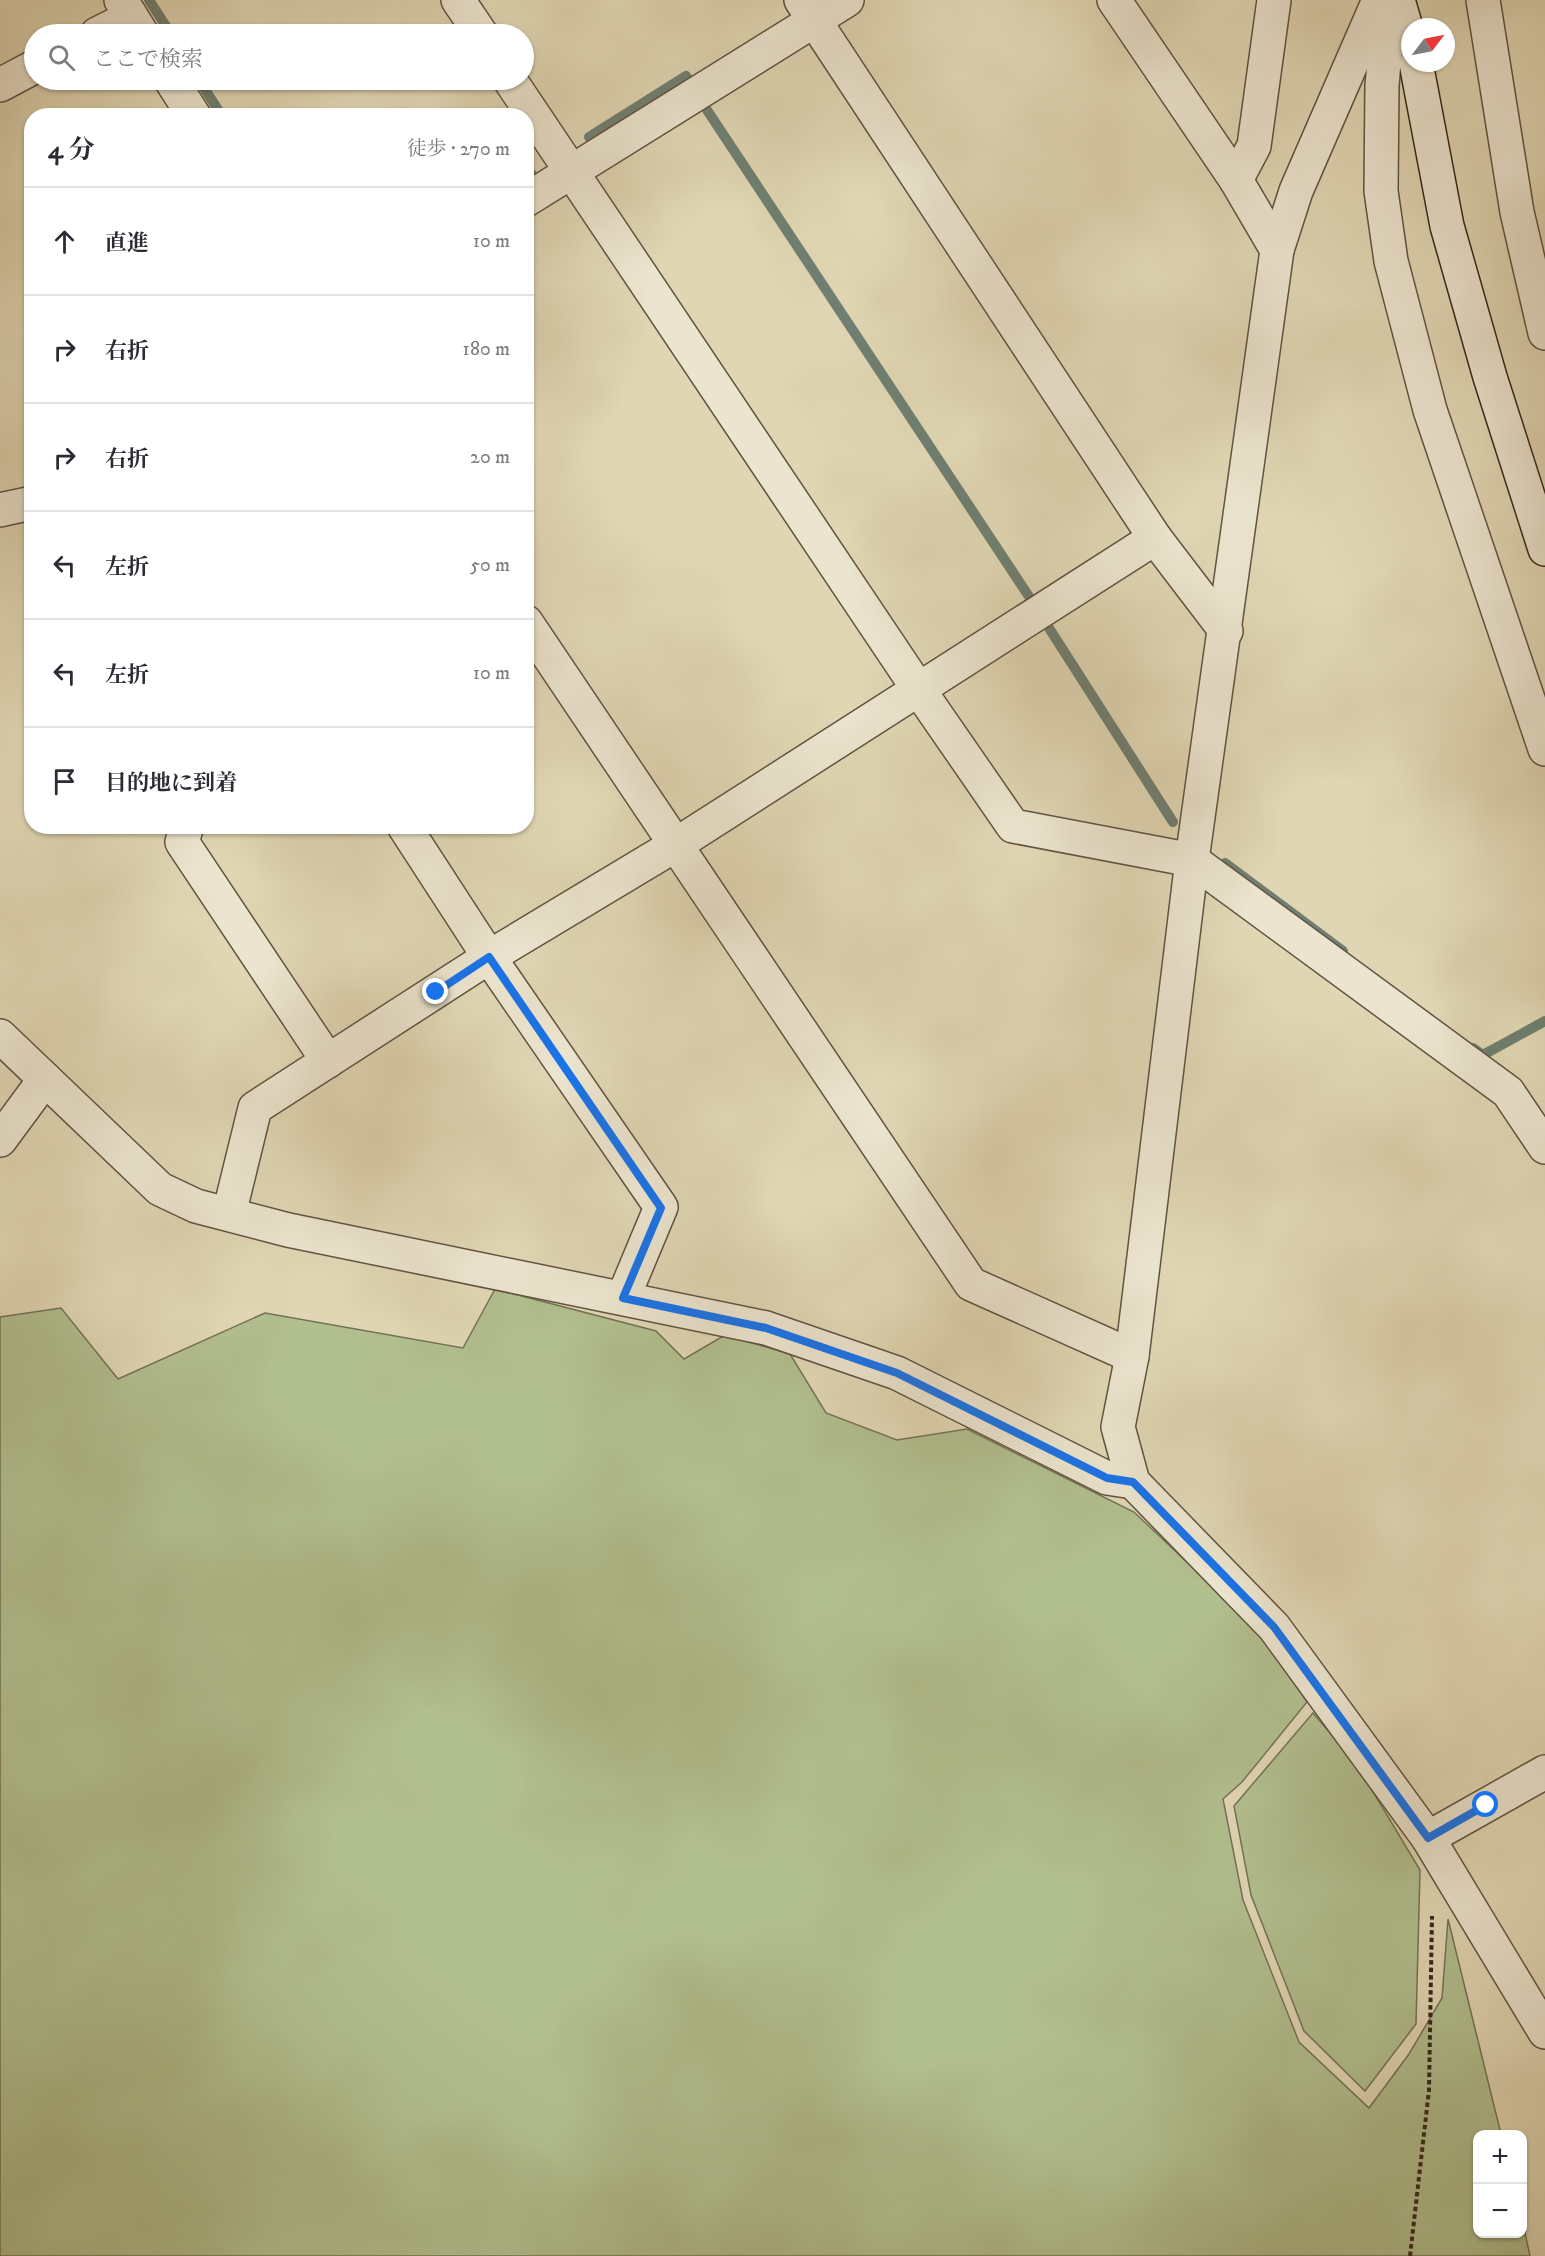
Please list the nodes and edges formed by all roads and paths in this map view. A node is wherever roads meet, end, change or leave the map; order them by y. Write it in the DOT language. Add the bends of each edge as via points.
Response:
graph roads {
  1 [pos="458,0"];
  2 [pos="847,0"];
  3 [pos="1114,0"];
  4 [pos="1274,0"];
  5 [pos="1379,0"];
  6 [pos="1389,0"];
  7 [pos="1398,0"];
  8 [pos="1483,0"];
  9 [pos="808,10"];
  10 [pos="131,17"];
  11 [pos="1403,18"];
  12 [pos="117,24"];
  13 [pos="474,24"];
  14 [pos="24,72"];
  15 [pos="1418,72"];
  16 [pos="0,85"];
  17 [pos="177,90"];
  18 [pos="517,90"];
  19 [pos="189,108"];
  20 [pos="528,108"];
  21 [pos="534,116"];
  22 [pos="570,171"];
  23 [pos="1236,180"];
  24 [pos="534,195"];
  25 [pos="1277,250"];
  26 [pos="1545,333"];
  27 [pos="24,505"];
  28 [pos="0,510"];
  29 [pos="1155,538"];
  30 [pos="1545,549"];
  31 [pos="1226,631"];
  32 [pos="534,634"];
  33 [pos="919,690"];
  34 [pos="1545,749"];
  35 [pos="184,834"];
  36 [pos="409,834"];
  37 [pos="677,844"];
  38 [pos="1192,860"];
  39 [pos="489,957"];
  40 [pos="0,1036"];
  41 [pos="328,1061"];
  42 [pos="45,1079"];
  43 [pos="0,1140"];
  44 [pos="1545,1147"];
  45 [pos="230,1214"];
  46 [pos="623,1298"];
  47 [pos="1132,1356"];
  48 [pos="1133,1482"];
  49 [pos="1545,1772"];
  50 [pos="1428,1838"];
  51 [pos="1432,1910"];
  52 [pos="1545,2032"];
  53 [pos="1410,2256"];
  1 -- 13 [label="street"];
  2 -- 9 [label="street"];
  3 -- 23 [label="street"];
  4 -- 23 [label="street" via="1254,146"];
  5 -- 25 [label="street" via="1296,191"];
  6 -- 34 [label="street" via="1382,86 1381,191 1391,261 1430,410"];
  7 -- 11 [label="street"];
  8 -- 26 [label="street" via="1517,212"];
  9 -- 22 [label="street"];
  9 -- 29 [label="street"];
  10 -- 12 [label="street"];
  14 -- 16 [label="street"];
  15 -- 30 [label="street" via="1447,226"];
  17 -- 19 [label="street"];
  18 -- 20 [label="street"];
  21 -- 22 [label="street"];
  22 -- 24 [label="street"];
  22 -- 33 [label="street"];
  23 -- 25 [label="street"];
  25 -- 31 [label="street"];
  27 -- 28 [label="street"];
  29 -- 31 [label="street"];
  29 -- 33 [label="street"];
  31 -- 38 [label="street"];
  32 -- 37 [label="street"];
  33 -- 37 [label="street"];
  33 -- 38 [label="street" via="1013,826"];
  35 -- 41 [label="street" via="182,842"];
  36 -- 39 [label="street"];
  37 -- 39 [label="street"];
  37 -- 47 [label="street" via="971,1284"];
  38 -- 44 [label="street" via="1508,1092"];
  38 -- 47 [label="street"];
  39 -- 41 [label="street"];
  39 -- 46 [label="street" via="661,1208"];
  40 -- 42 [label="street"];
  41 -- 45 [label="street" via="255,1108"];
  42 -- 43 [label="street"];
  42 -- 45 [label="street" via="160,1189 196,1206"];
  45 -- 46 [label="street" via="288,1230"];
  46 -- 48 [label="street" via="766,1328 897,1373 1107,1478"];
  47 -- 48 [label="street" via="1118,1427"];
  48 -- 50 [label="street" via="1274,1627"];
  49 -- 50 [label="street"];
  50 -- 52 [label="street"];
  51 -- 53 [label="path" via="1429,2090"];
}
